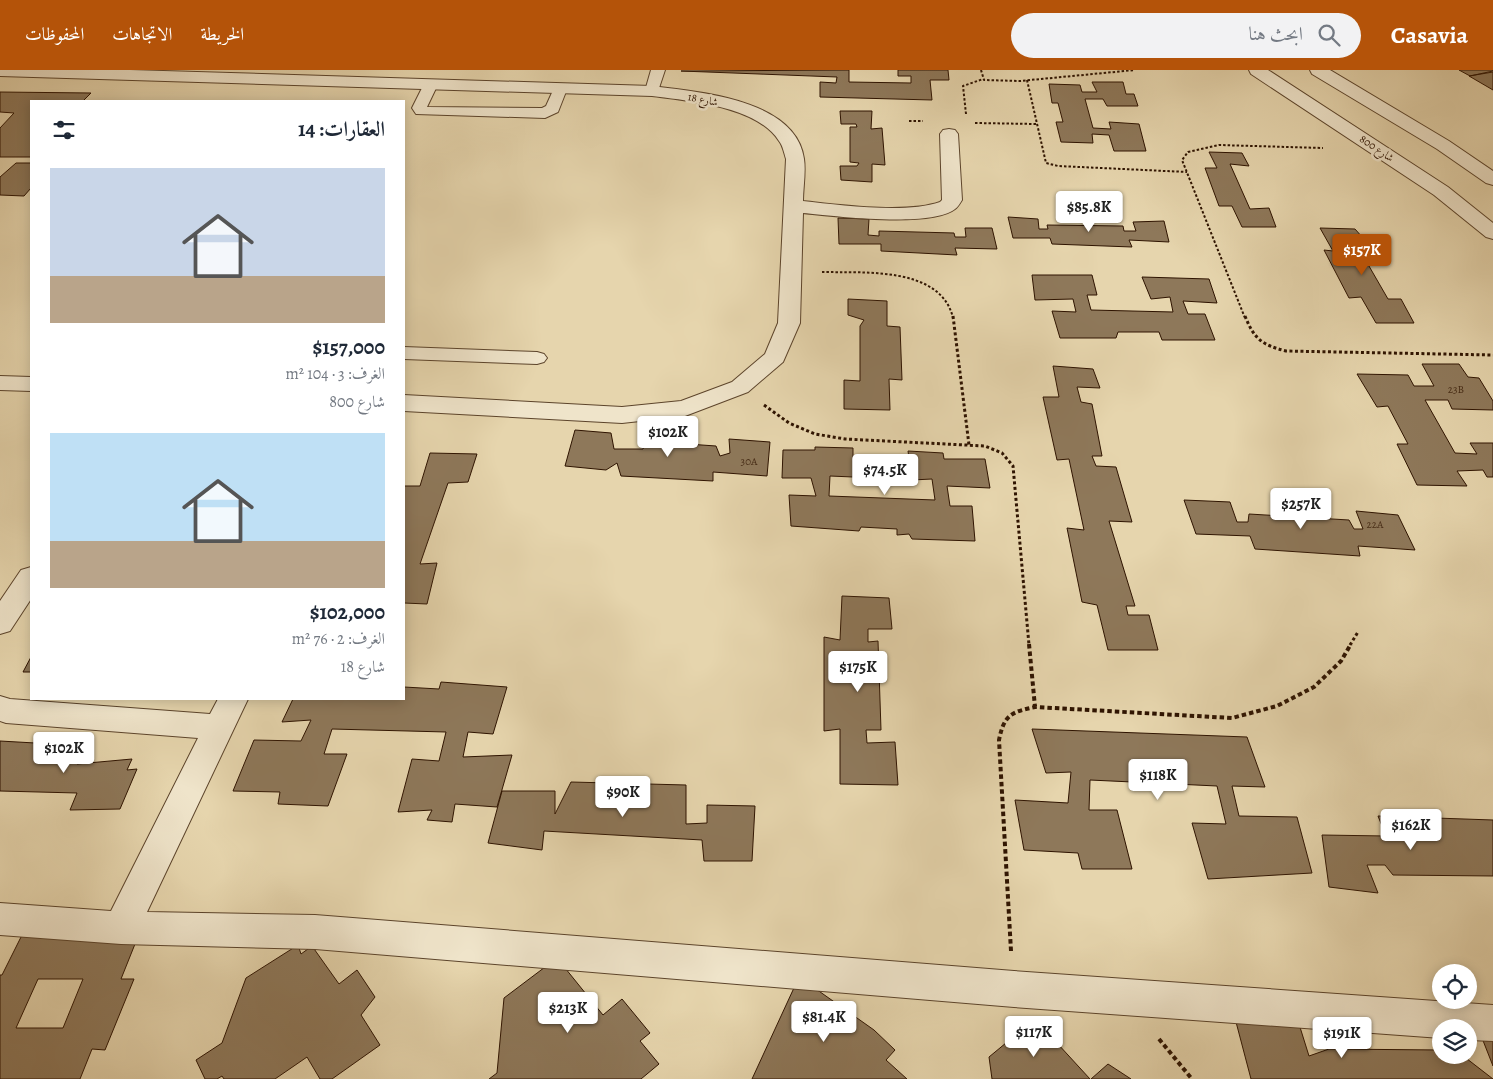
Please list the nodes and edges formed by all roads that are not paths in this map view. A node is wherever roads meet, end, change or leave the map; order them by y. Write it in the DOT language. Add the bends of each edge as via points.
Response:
graph roads {
  1 [pos="658,70"];
  2 [pos="1257,70"];
  3 [pos="1318,70"];
  4 [pos="0,71"];
  5 [pos="146,73"];
  6 [pos="381,76"];
  7 [pos="431,84"];
  8 [pos="560,88"];
  9 [pos="652,91"];
  10 [pos="949,134"];
  11 [pos="1493,179"];
  12 [pos="793,206"];
  13 [pos="1493,232"];
  14 [pos="405,352"];
  15 [pos="537,358"];
  16 [pos="0,383"];
  17 [pos="30,384"];
  18 [pos="405,403"];
  19 [pos="30,578"];
  20 [pos="0,623"];
  21 [pos="232,700"];
  22 [pos="0,708"];
  23 [pos="219,727"];
  24 [pos="0,919"];
  25 [pos="121,928"];
  26 [pos="1493,1023"];
  1 -- 9 [label="lane"];
  2 -- 13 [label="street, شارع 800" via="1441,191"];
  3 -- 11 [label="street"];
  4 -- 5 [label="street, شارع 18"];
  5 -- 6 [label="street, شارع 18"];
  6 -- 7 [label="street, شارع 18"];
  7 -- 8 [label="street, شارع 18"];
  7 -- 8 [label="lane" via="419,108 421,111 545,113 553,109"];
  8 -- 9 [label="street, شارع 18"];
  9 -- 12 [label="street, شارع 18" via="703,98 738,107 767,120 787,138 795,159"];
  10 -- 12 [label="street" via="952,200 948,206 901,213"];
  12 -- 18 [label="street, شارع 18" via="788,323 775,357 740,387 685,408 622,416"];
  14 -- 15 [label="lane"];
  16 -- 17 [label="street"];
  19 -- 20 [label="street"];
  21 -- 23 [label="street"];
  22 -- 23 [label="street"];
  23 -- 25 [label="street"];
  24 -- 25 [label="street"];
  25 -- 26 [label="street" via="315,932 1014,989"];
}
